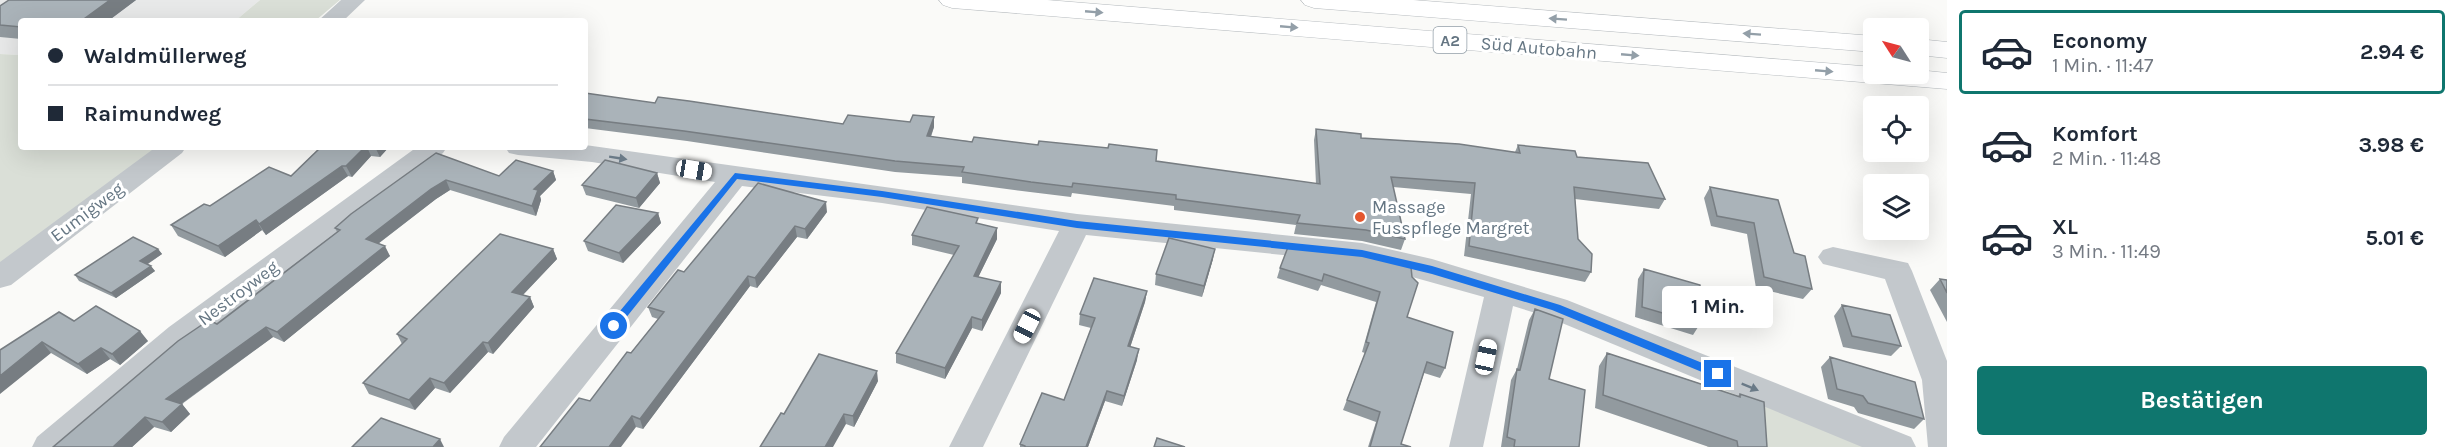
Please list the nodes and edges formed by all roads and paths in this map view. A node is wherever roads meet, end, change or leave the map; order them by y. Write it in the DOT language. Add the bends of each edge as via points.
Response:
graph roads {
  1 [pos="354,0"];
  2 [pos="952,0"];
  3 [pos="1314,0"];
  4 [pos="333,18"];
  5 [pos="1863,43"];
  6 [pos="1929,49"];
  7 [pos="1947,50"];
  8 [pos="1947,81"];
  9 [pos="169,150"];
  10 [pos="430,150"];
  11 [pos="550,150"];
  12 [pos="735,176"];
  13 [pos="1077,224"];
  14 [pos="1833,257"];
  15 [pos="0,277"];
  16 [pos="1501,290"];
  17 [pos="1942,381"];
  18 [pos="49,447"];
  19 [pos="516,447"];
  20 [pos="966,447"];
  21 [pos="1466,447"];
  22 [pos="1899,447"];
  23 [pos="1945,447"];
  1 -- 4 [label="street"];
  2 -- 8 [label="highway, Süd Autobahn / A2, one-way"];
  5 -- 3 [label="highway, Süd Autobahn / A2, one-way"];
  6 -- 7 [label="highway"];
  9 -- 15 [label="street, Eumigweg"];
  10 -- 18 [label="street, Nestroyweg" via="180,335"];
  11 -- 12 [label="street, one-way"];
  12 -- 13 [label="street"];
  12 -- 19 [label="street"];
  13 -- 16 [label="street" via="1362,253"];
  13 -- 20 [label="street"];
  14 -- 17 [label="street" via="1897,271"];
  16 -- 21 [label="street"];
  16 -- 22 [label="street, one-way" via="1556,308"];
  17 -- 23 [label="street"];
}
